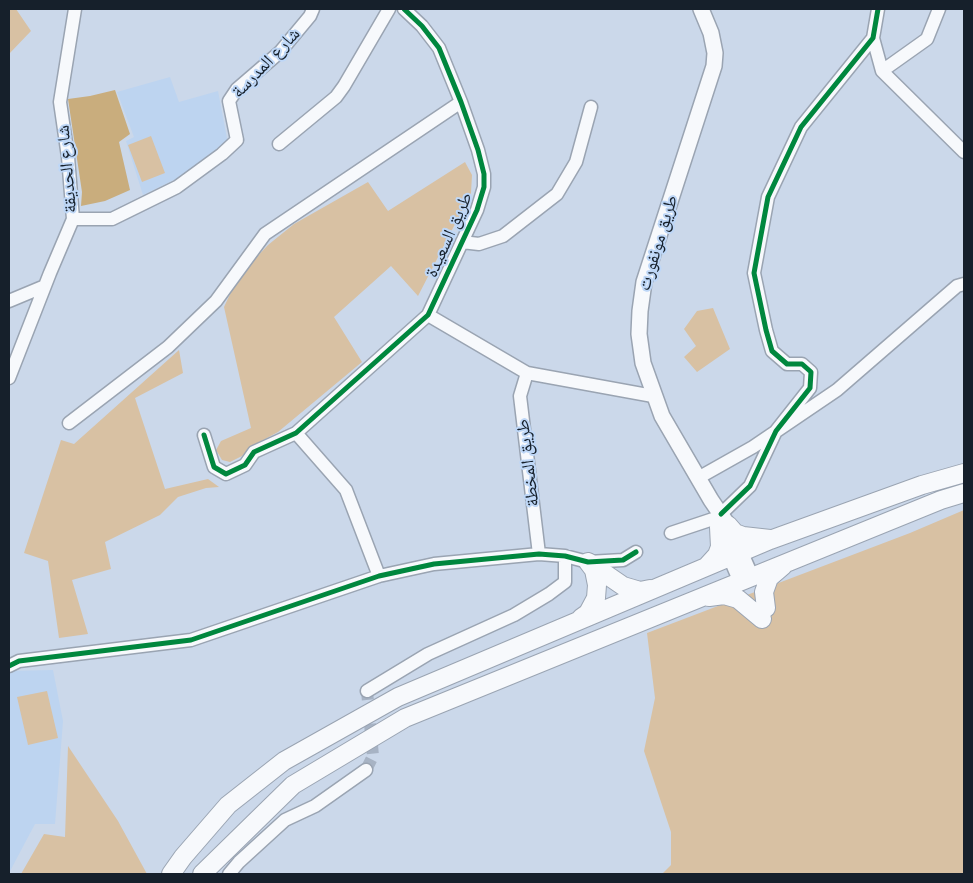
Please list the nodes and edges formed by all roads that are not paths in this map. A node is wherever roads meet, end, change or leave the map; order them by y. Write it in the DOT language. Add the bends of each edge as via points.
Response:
graph roads {
  1 [pos="75,9"];
  2 [pos="313,9"];
  3 [pos="389,9"];
  4 [pos="404,9"];
  5 [pos="701,9"];
  6 [pos="878,9"];
  7 [pos="939,9"];
  8 [pos="873,38"];
  9 [pos="882,71"];
  10 [pos="461,102"];
  11 [pos="591,107"];
  12 [pos="279,144"];
  13 [pos="964,152"];
  14 [pos="73,219"];
  15 [pos="462,242"];
  16 [pos="964,284"];
  17 [pos="44,286"];
  18 [pos="9,301"];
  19 [pos="428,315"];
  20 [pos="527,373"];
  21 [pos="9,378"];
  22 [pos="653,396"];
  23 [pos="68,423"];
  24 [pos="776,431"];
  25 [pos="296,433"];
  26 [pos="204,435"];
  27 [pos="964,473"];
  28 [pos="698,478"];
  29 [pos="964,494"];
  30 [pos="721,521"];
  31 [pos="671,533"];
  32 [pos="770,540"];
  33 [pos="636,552"];
  34 [pos="539,554"];
  35 [pos="735,555"];
  36 [pos="565,556"];
  37 [pos="588,562"];
  38 [pos="787,563"];
  39 [pos="707,566"];
  40 [pos="379,576"];
  41 [pos="746,579"];
  42 [pos="663,586"];
  43 [pos="701,597"];
  44 [pos="574,623"];
  45 [pos="9,666"];
  46 [pos="367,691"];
  47 [pos="366,770"];
  48 [pos="171,874"];
  49 [pos="202,874"];
  50 [pos="229,874"];
  1 -- 14 [label="street, شارع الحديقة" via="60,102"];
  2 -- 14 [label="street, شارع المدرسة" via="280,52 237,89 229,101 238,140 222,154 177,187 112,219"];
  3 -- 12 [label="street" via="336,97"];
  4 -- 10 [label="street, طريق السعيدة" via="439,48"];
  5 -- 22 [label="main road, طريق مونفورت" via="711,33 714,66 644,282 640,311 643,363"];
  6 -- 8 [label="street"];
  7 -- 9 [label="street" via="927,40"];
  8 -- 9 [label="street"];
  8 -- 24 [label="street" via="801,127 768,197 754,273 766,330 772,351 787,364 802,364 811,372 810,388"];
  9 -- 13 [label="street"];
  10 -- 15 [label="street, طريق السعيدة" via="478,150 484,181 477,210"];
  10 -- 23 [label="street" via="265,234 216,301 168,347"];
  11 -- 15 [label="street" via="576,162 557,194 503,236 478,244"];
  14 -- 17 [label="street, شارع الحديقة"];
  15 -- 19 [label="street, طريق السعيدة"];
  16 -- 24 [label="street" via="957,286 837,390"];
  17 -- 18 [label="street"];
  17 -- 21 [label="street, شارع الحديقة"];
  19 -- 20 [label="street"];
  19 -- 25 [label="street, طريق السعيدة"];
  20 -- 22 [label="street"];
  20 -- 34 [label="street, طريق المخطة" via="520,396"];
  22 -- 28 [label="main road, طريق مونفورت"];
  24 -- 28 [label="street"];
  24 -- 30 [label="street" via="750,486"];
  25 -- 26 [label="street, طريق السعيدة" via="254,452 244,465 226,474 214,467"];
  25 -- 40 [label="street" via="346,490"];
  27 -- 32 [label="highway"];
  28 -- 30 [label="main road, طريق مونفورت"];
  29 -- 38 [label="highway" via="941,500"];
  30 -- 31 [label="street"];
  30 -- 32 [label="highway" via="742,536"];
  30 -- 35 [label="main road, طريق مونفورت"];
  30 -- 39 [label="highway" via="720,547"];
  32 -- 35 [label="highway"];
  33 -- 37 [label="street" via="623,560"];
  34 -- 36 [label="street"];
  34 -- 40 [label="street" via="434,564"];
  35 -- 39 [label="highway"];
  35 -- 41 [label="main road, طريق مونفورت"];
  36 -- 37 [label="street"];
  36 -- 46 [label="street" via="565,582 549,594 514,615 428,654"];
  37 -- 42 [label="highway" via="623,586 640,591"];
  37 -- 44 [label="highway" via="594,570 596,598 588,614"];
  38 -- 41 [label="highway"];
  38 -- 43 [label="highway" via="770,578 764,592 764,613 724,595"];
  39 -- 42 [label="highway"];
  40 -- 45 [label="street" via="191,640 19,661"];
  41 -- 43 [label="highway"];
  42 -- 44 [label="highway"];
  43 -- 49 [label="highway" via="405,718 293,785"];
  44 -- 48 [label="highway" via="398,697 284,761 228,805"];
  47 -- 50 [label="street" via="314,806 285,820"];
}
